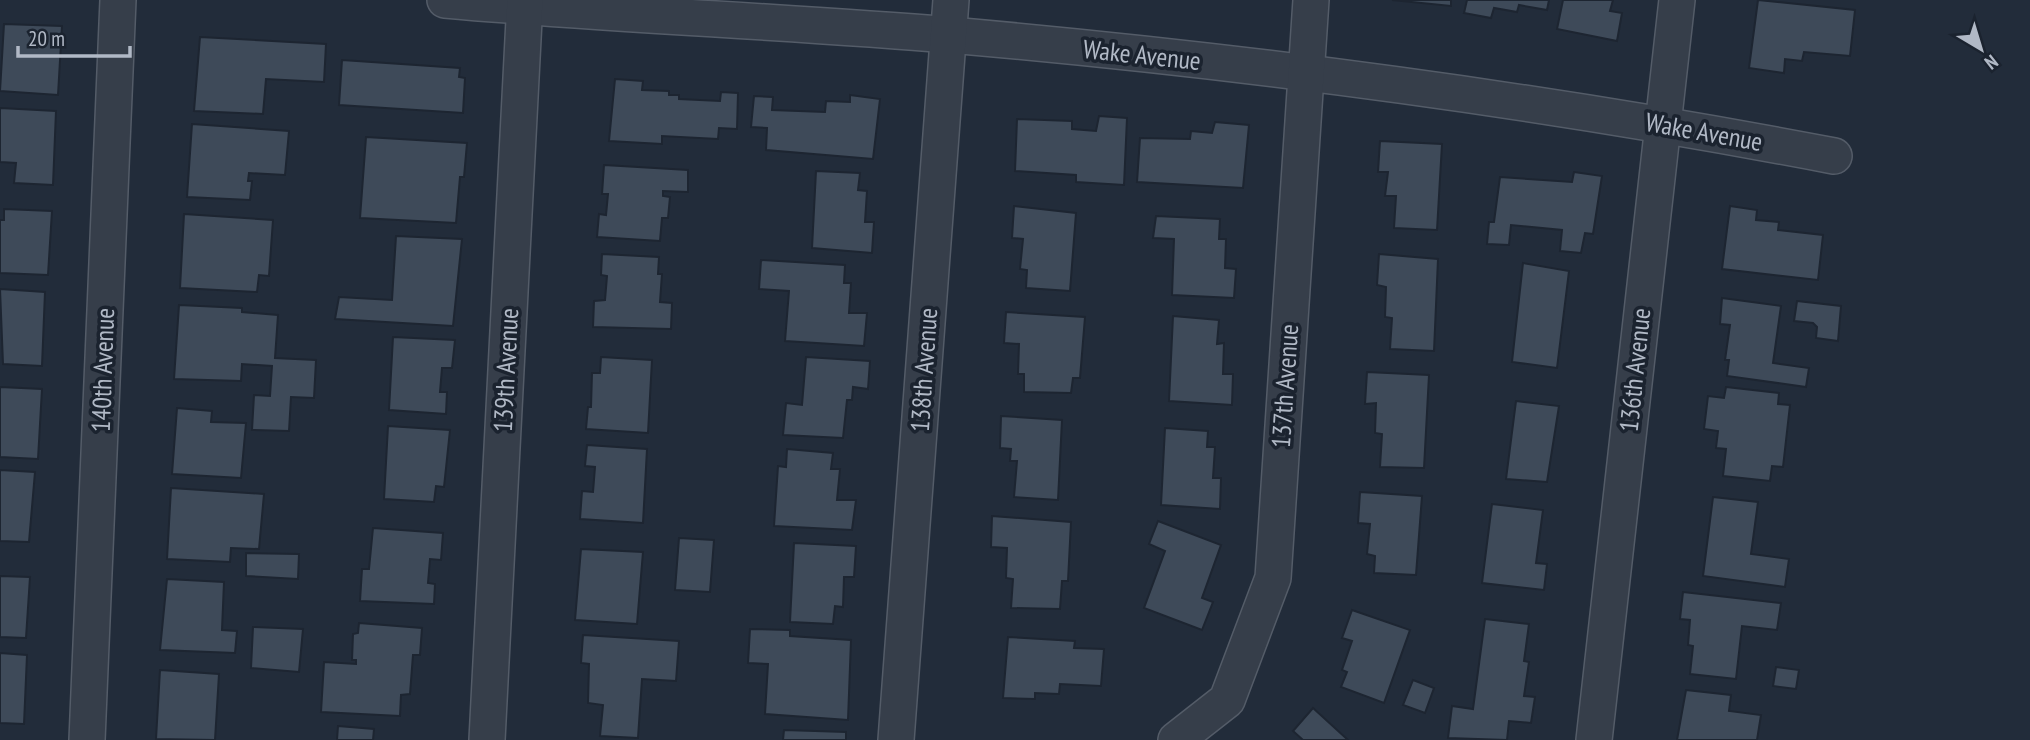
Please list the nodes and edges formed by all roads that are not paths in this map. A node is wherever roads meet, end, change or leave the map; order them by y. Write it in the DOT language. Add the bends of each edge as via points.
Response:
graph roads {
  1 [pos="118,0"];
  2 [pos="445,0"];
  3 [pos="951,0"];
  4 [pos="1311,0"];
  5 [pos="1677,0"];
  6 [pos="525,4"];
  7 [pos="949,35"];
  8 [pos="1305,71"];
  9 [pos="1662,123"];
  10 [pos="1834,156"];
  11 [pos="87,740"];
  12 [pos="487,740"];
  13 [pos="896,740"];
  14 [pos="1176,740"];
  15 [pos="1594,740"];
  1 -- 11 [label="street, 140th Avenue"];
  2 -- 6 [label="street, Wake Avenue"];
  3 -- 7 [label="street, 138th Avenue"];
  4 -- 8 [label="street, 137th Avenue"];
  5 -- 9 [label="street, 136th Avenue"];
  6 -- 7 [label="street, Wake Avenue"];
  6 -- 12 [label="street, 139th Avenue"];
  7 -- 8 [label="street, Wake Avenue"];
  7 -- 13 [label="street, 138th Avenue"];
  8 -- 9 [label="street, Wake Avenue"];
  8 -- 14 [label="street, 137th Avenue" via="1273,579 1227,700"];
  9 -- 10 [label="street, Wake Avenue"];
  9 -- 15 [label="street, 136th Avenue"];
}
